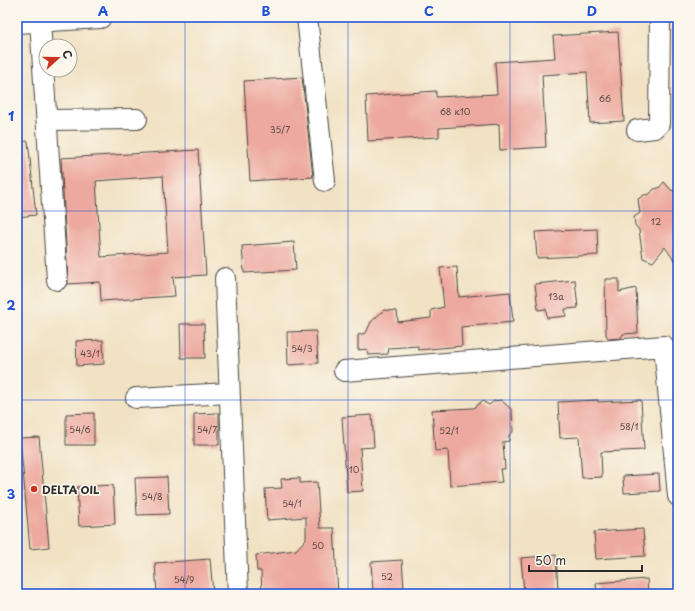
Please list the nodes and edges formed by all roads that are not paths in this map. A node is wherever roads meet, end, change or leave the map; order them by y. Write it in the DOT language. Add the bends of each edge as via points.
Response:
graph roads {
  1 [pos="100,17"];
  2 [pos="306,17"];
  3 [pos="660,17"];
  4 [pos="40,21"];
  5 [pos="17,22"];
  6 [pos="137,119"];
  7 [pos="47,120"];
  8 [pos="637,130"];
  9 [pos="325,181"];
  10 [pos="224,278"];
  11 [pos="57,280"];
  12 [pos="344,371"];
  13 [pos="229,393"];
  14 [pos="136,398"];
  15 [pos="678,496"];
  16 [pos="238,594"];
  1 -- 4 [label="main road"];
  2 -- 9 [label="street"];
  3 -- 8 [label="street" via="659,124 655,128"];
  4 -- 5 [label="main road"];
  4 -- 7 [label="street"];
  6 -- 7 [label="street"];
  7 -- 11 [label="street"];
  10 -- 13 [label="street"];
  12 -- 15 [label="street" via="664,346"];
  13 -- 14 [label="street"];
  13 -- 16 [label="street"];
}
